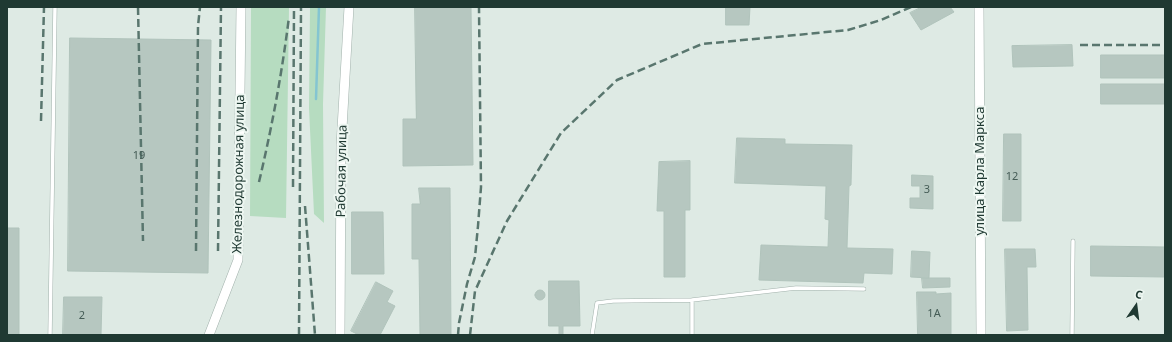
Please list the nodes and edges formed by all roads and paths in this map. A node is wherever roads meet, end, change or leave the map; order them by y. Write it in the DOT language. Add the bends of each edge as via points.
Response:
graph roads {
  1 [pos="55,7"];
  2 [pos="240,7"];
  3 [pos="348,7"];
  4 [pos="979,7"];
  5 [pos="1072,241"];
  6 [pos="864,289"];
  7 [pos="692,300"];
  8 [pos="50,335"];
  9 [pos="209,335"];
  10 [pos="340,335"];
  11 [pos="592,335"];
  12 [pos="692,335"];
  13 [pos="981,335"];
  14 [pos="1072,335"];
  1 -- 8 [label="lane"];
  2 -- 9 [label="street, Железнодорожная улица" via="238,260"];
  3 -- 10 [label="street, Рабочая улица" via="341,146"];
  4 -- 13 [label="street, улица Карла Маркса"];
  5 -- 14 [label="lane"];
  6 -- 7 [label="lane" via="796,288"];
  7 -- 11 [label="lane" via="597,303"];
  7 -- 12 [label="lane"];
}
